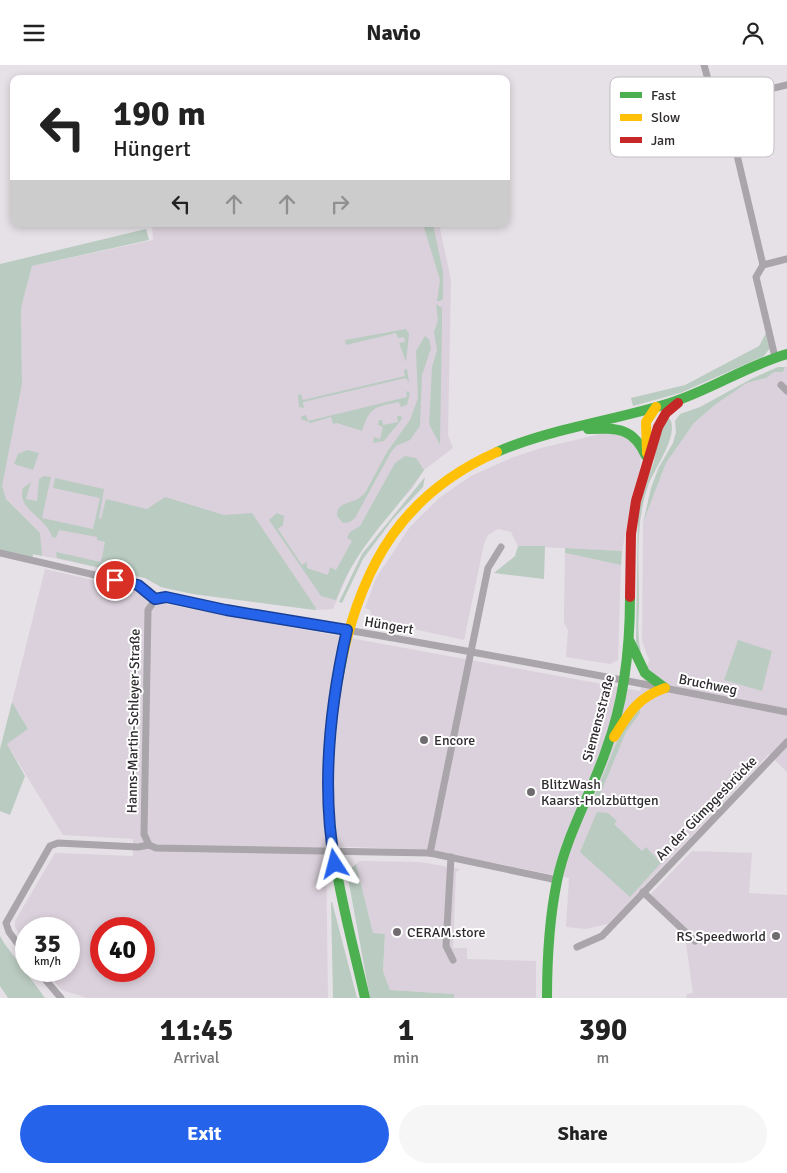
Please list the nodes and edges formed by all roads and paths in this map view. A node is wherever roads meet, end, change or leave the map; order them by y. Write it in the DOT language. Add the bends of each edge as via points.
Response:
graph roads {
  1 [pos="787,85"];
  2 [pos="774,88"];
  3 [pos="737,157"];
  4 [pos="787,259"];
  5 [pos="763,265"];
  6 [pos="787,354"];
  7 [pos="775,357"];
  8 [pos="685,398"];
  9 [pos="657,407"];
  10 [pos="569,429"];
  11 [pos="649,455"];
  12 [pos="501,547"];
  13 [pos="0,553"];
  14 [pos="155,599"];
  15 [pos="347,630"];
  16 [pos="629,638"];
  17 [pos="471,652"];
  18 [pos="624,681"];
  19 [pos="665,689"];
  20 [pos="787,712"];
  21 [pos="787,742"];
  22 [pos="607,749"];
  23 [pos="149,845"];
  24 [pos="333,851"];
  25 [pos="430,853"];
  26 [pos="452,857"];
  27 [pos="557,879"];
  28 [pos="643,892"];
  29 [pos="15,940"];
  30 [pos="694,941"];
  31 [pos="577,947"];
  32 [pos="453,960"];
  33 [pos="47,982"];
  34 [pos="60,998"];
  35 [pos="365,998"];
  36 [pos="547,998"];
  1 -- 2 [label="street"];
  3 -- 5 [label="street"];
  4 -- 5 [label="street"];
  5 -- 7 [label="street" via="756,277"];
  6 -- 7 [label="street"];
  7 -- 8 [label="street"];
  8 -- 9 [label="street"];
  8 -- 11 [label="street, Siemensstraße" via="663,417"];
  9 -- 10 [label="street"];
  9 -- 11 [label="street, Siemensstraße" via="650,412 645,423"];
  10 -- 11 [label="street" via="625,430"];
  10 -- 15 [label="street" via="523,442 482,459 447,480 423,500 401,522 376,558 359,591"];
  11 -- 16 [label="street, Siemensstraße" via="632,522"];
  12 -- 17 [label="street" via="488,568"];
  13 -- 14 [label="street" via="138,585"];
  14 -- 15 [label="street, Hüngert" via="166,597"];
  14 -- 23 [label="street, Hanns-Martin-Schleyer-Straße" via="148,610 144,834"];
  15 -- 17 [label="street, Hüngert"];
  15 -- 24 [label="street" via="329,757 329,826"];
  16 -- 18 [label="street, Siemensstraße"];
  16 -- 19 [label="street" via="645,673"];
  17 -- 18 [label="street, Hüngert"];
  17 -- 25 [label="street"];
  18 -- 19 [label="street, Bruchweg"];
  18 -- 22 [label="street, Siemensstraße"];
  19 -- 20 [label="street, Bruchweg"];
  19 -- 22 [label="street" via="638,700"];
  21 -- 28 [label="street, An der Gümpgesbrücke"];
  22 -- 27 [label="street, Siemensstraße"];
  23 -- 24 [label="street" via="156,848"];
  23 -- 29 [label="street" via="58,843 50,846 6,923"];
  24 -- 25 [label="street"];
  24 -- 35 [label="street"];
  25 -- 26 [label="street"];
  26 -- 27 [label="street"];
  26 -- 32 [label="street" via="446,946"];
  27 -- 36 [label="street, Siemensstraße" via="547,950"];
  28 -- 30 [label="street"];
  28 -- 31 [label="street, An der Gümpgesbrücke" via="602,936"];
  33 -- 34 [label="street"];
}
